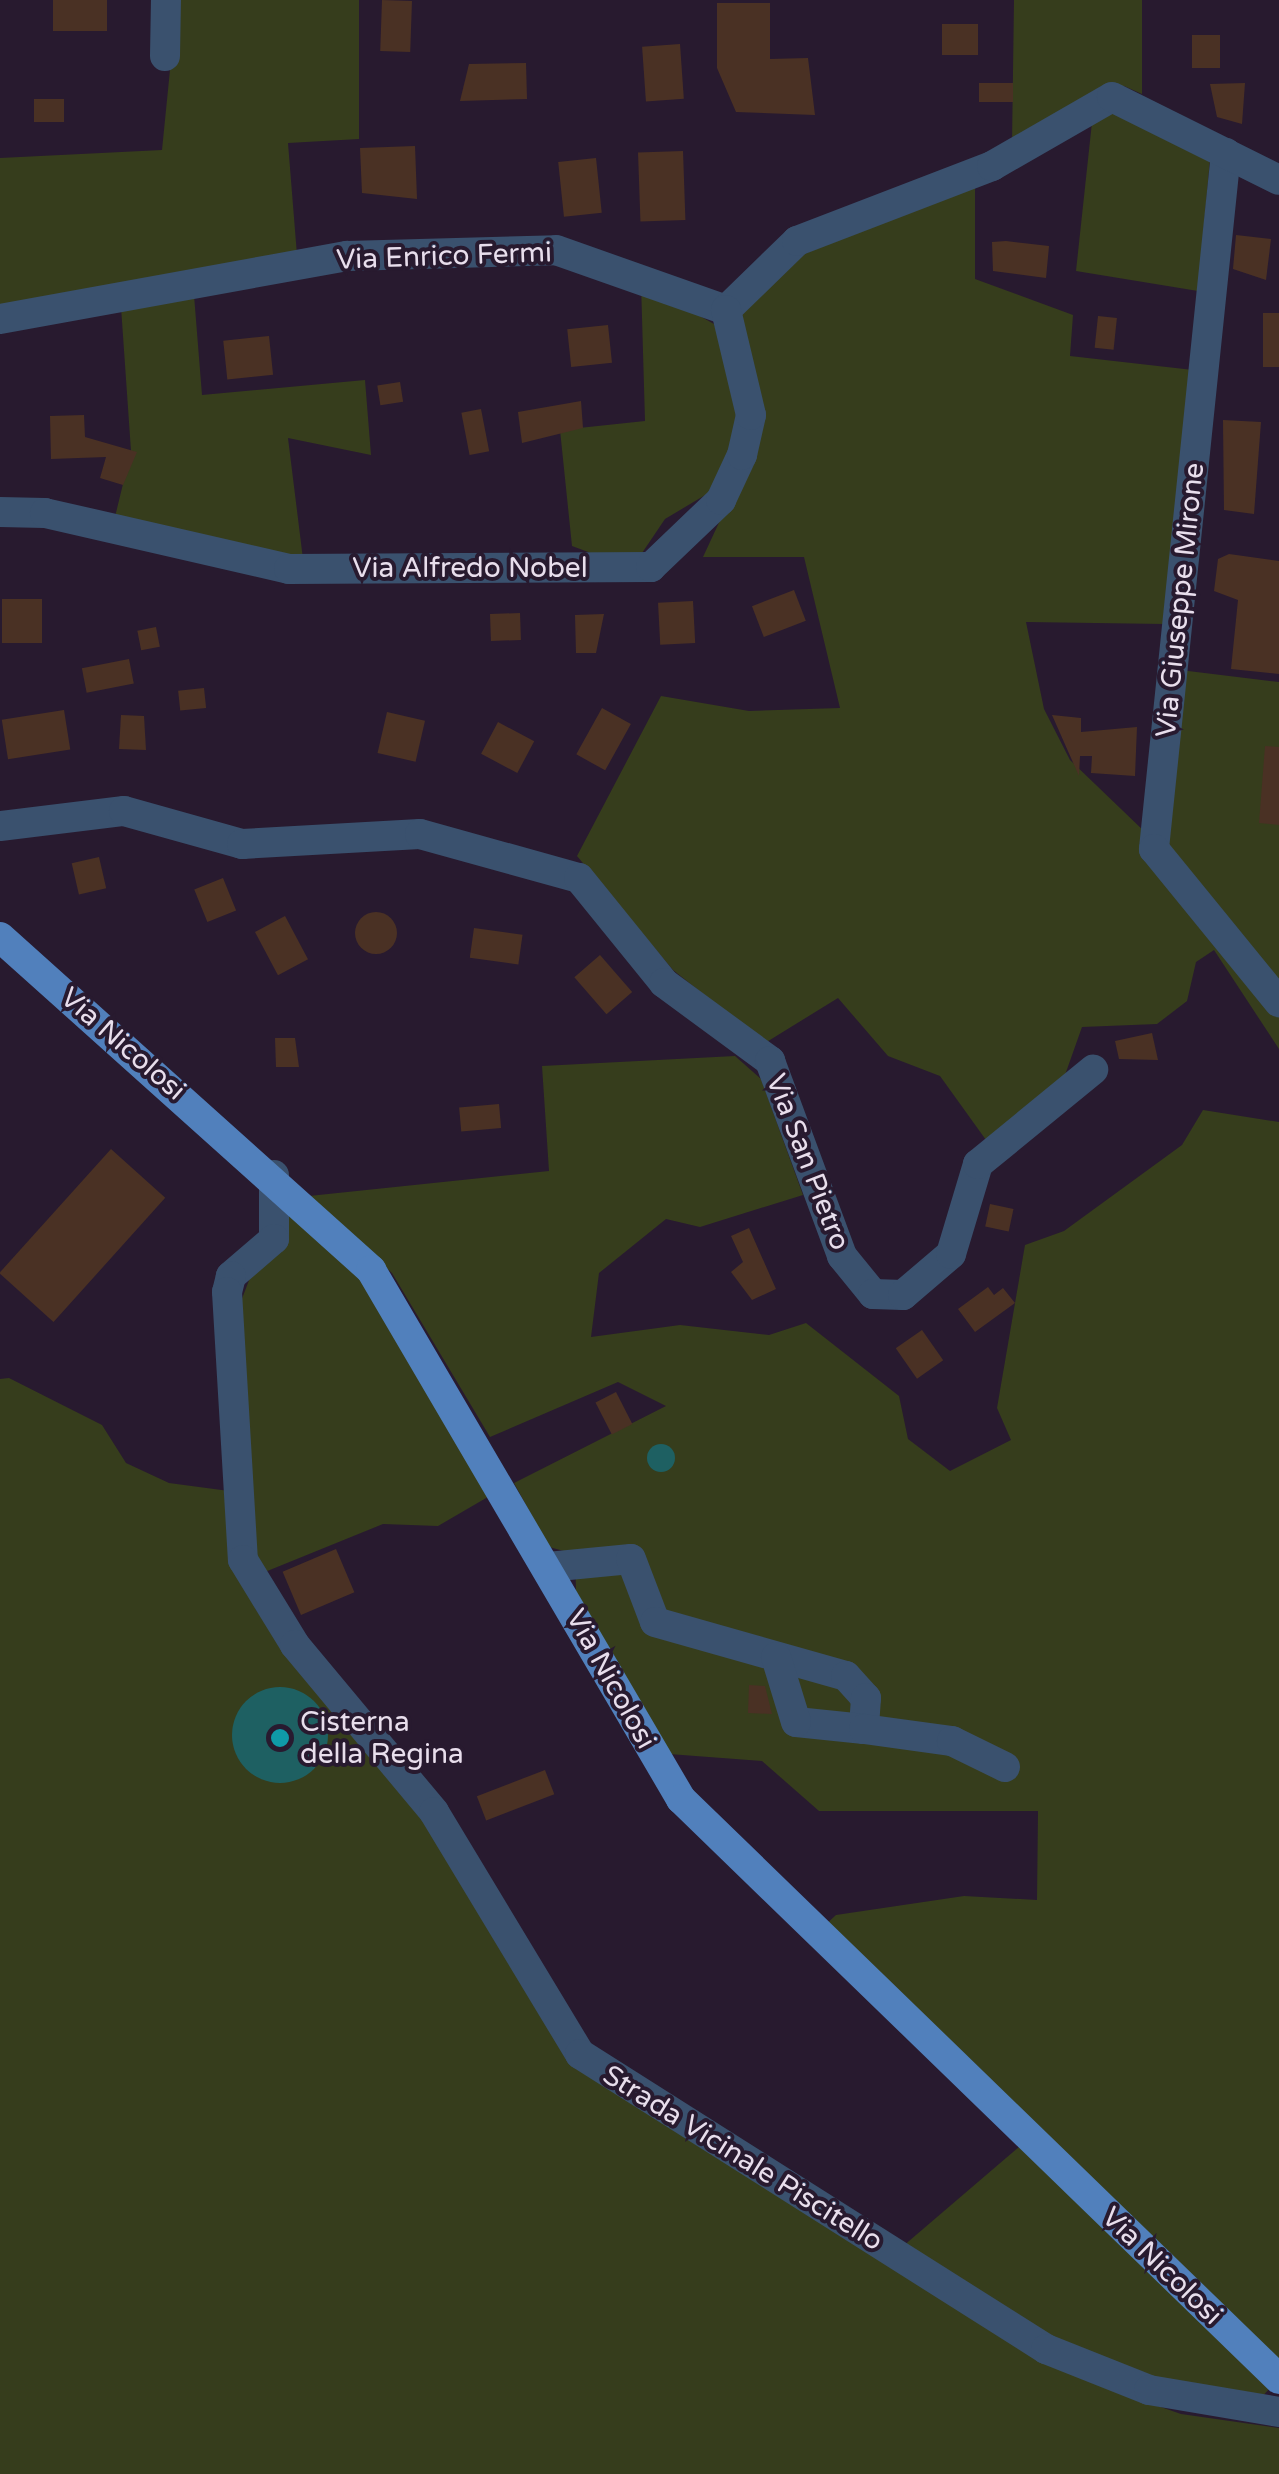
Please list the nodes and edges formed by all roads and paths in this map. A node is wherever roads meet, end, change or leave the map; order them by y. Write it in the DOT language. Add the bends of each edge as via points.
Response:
graph roads {
  1 [pos="166,0"];
  2 [pos="165,56"];
  3 [pos="1226,153"];
  4 [pos="1279,180"];
  5 [pos="726,310"];
  6 [pos="0,318"];
  7 [pos="0,512"];
  8 [pos="0,826"];
  9 [pos="0,937"];
  10 [pos="1279,1002"];
  11 [pos="1094,1070"];
  12 [pos="274,1175"];
  13 [pos="548,1567"];
  14 [pos="776,1657"];
  15 [pos="864,1729"];
  16 [pos="1005,1767"];
  17 [pos="1279,2379"];
  18 [pos="1279,2412"];
  1 -- 2 [label="street"];
  3 -- 4 [label="street"];
  3 -- 5 [label="street" via="1128,99 1098,99 992,166 797,241"];
  3 -- 10 [label="street, Via Giuseppe Mirone" via="1154,850"];
  5 -- 6 [label="street, Via Enrico Fermi" via="556,250 347,256"];
  5 -- 7 [label="street, Via Alfredo Nobel" via="751,415 742,455 721,500 651,566 289,570 45,513"];
  8 -- 11 [label="street, Via San Pietro" via="124,811 242,844 420,834 579,878 664,983 770,1061 842,1256 873,1294 903,1295 951,1254 978,1164"];
  9 -- 12 [label="main road, Via Nicolosi"];
  12 -- 13 [label="main road, Via Nicolosi" via="404,1316"];
  12 -- 18 [label="street, Strada Vicinale Piscitello" via="274,1239 230,1276 226,1292 243,1560 295,1645 434,1812 580,2054 1046,2349 1149,2390"];
  13 -- 14 [label="street" via="631,1559 655,1622"];
  13 -- 17 [label="main road, Via Nicolosi" via="680,1799"];
  14 -- 15 [label="street" via="846,1676 866,1698"];
  14 -- 15 [label="street" via="796,1722"];
  15 -- 16 [label="street" via="952,1741"];
}
